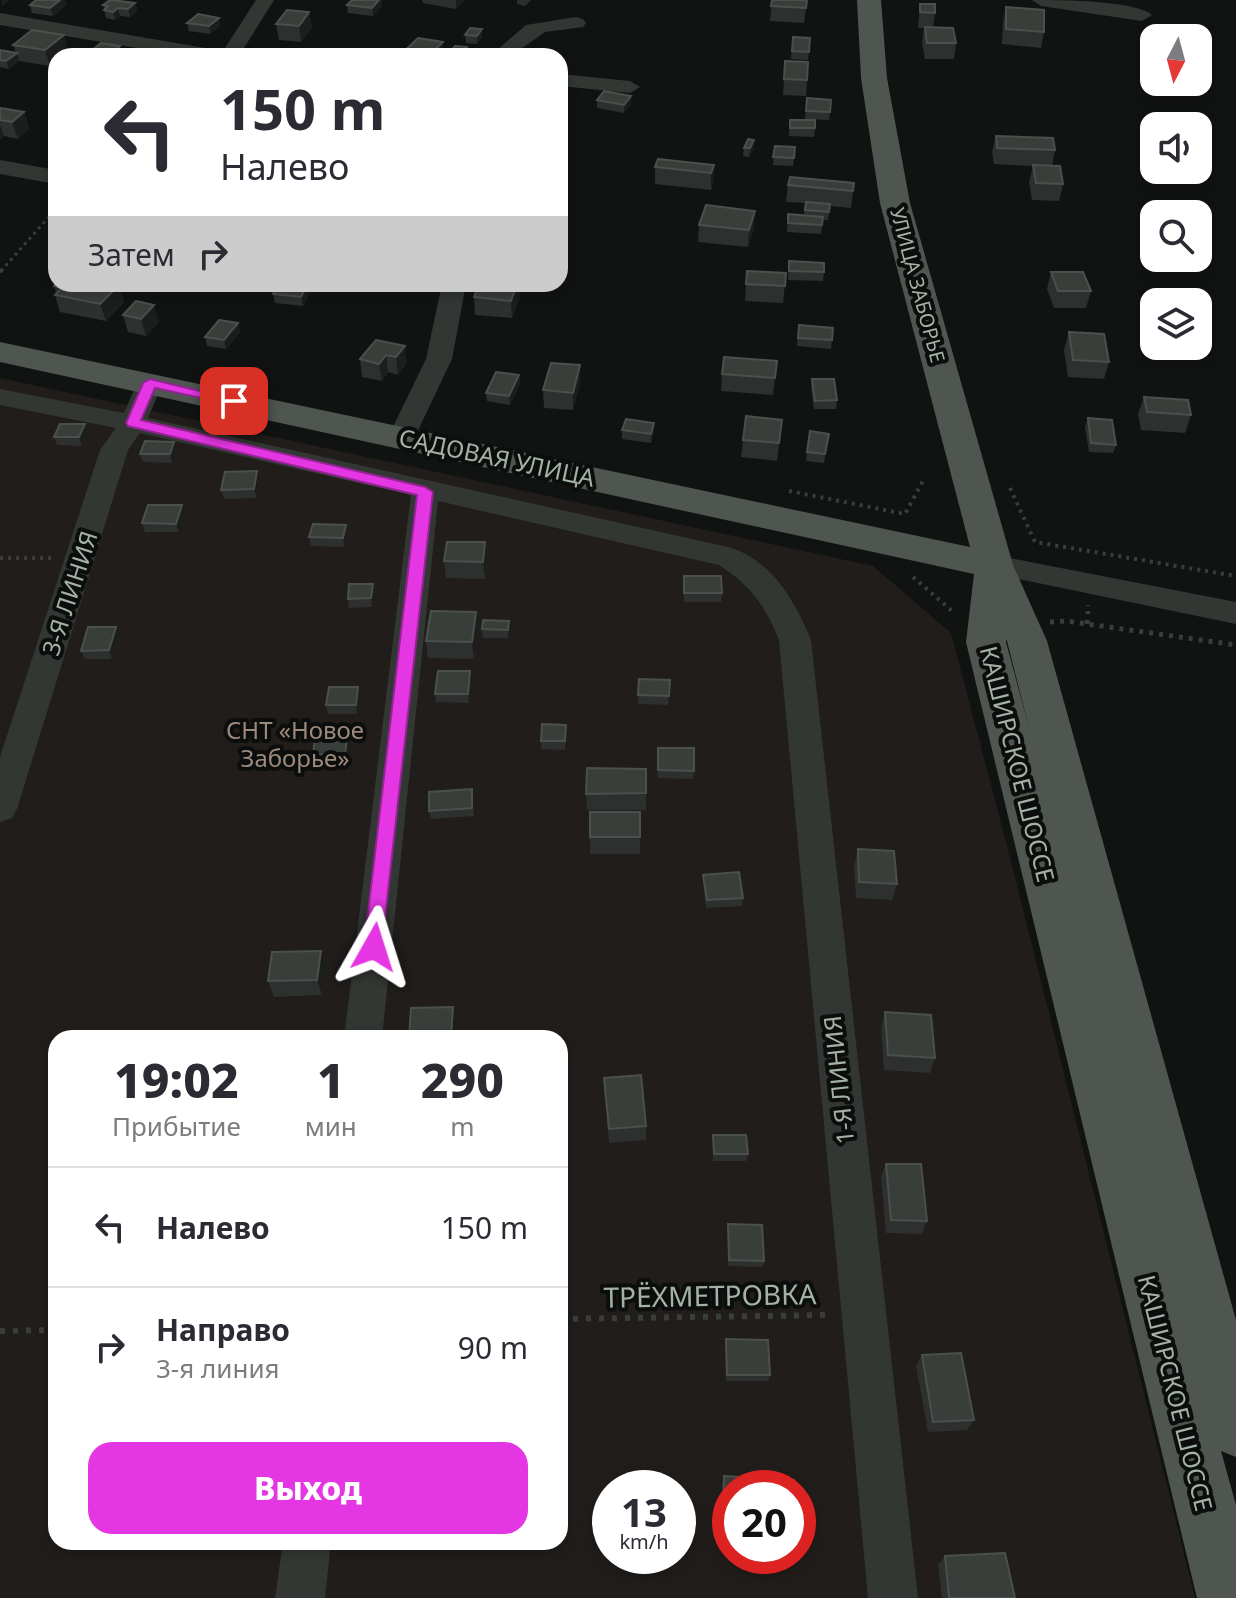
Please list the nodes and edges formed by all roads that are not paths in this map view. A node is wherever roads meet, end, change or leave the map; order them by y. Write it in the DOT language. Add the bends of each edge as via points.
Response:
graph roads {
  1 [pos="265,0"];
  2 [pos="869,0"];
  3 [pos="1041,0"];
  4 [pos="1142,15"];
  5 [pos="0,19"];
  6 [pos="576,23"];
  7 [pos="172,48"];
  8 [pos="234,48"];
  9 [pos="508,48"];
  10 [pos="568,81"];
  11 [pos="630,87"];
  12 [pos="0,167"];
  13 [pos="48,176"];
  14 [pos="452,292"];
  15 [pos="0,352"];
  16 [pos="150,383"];
  17 [pos="0,397"];
  18 [pos="133,423"];
  19 [pos="402,437"];
  20 [pos="425,492"];
  21 [pos="994,565"];
  22 [pos="1236,613"];
  23 [pos="1004,625"];
  24 [pos="0,809"];
  25 [pos="364,1030"];
  26 [pos="1236,1427"];
  27 [pos="306,1550"];
  28 [pos="300,1598"];
  29 [pos="893,1598"];
  30 [pos="1229,1598"];
  1 -- 8 [label="street"];
  2 -- 21 [label="main road, УЛИЦА ЗАБОРЬЕ" via="874,78 895,203"];
  3 -- 4 [label="street"];
  5 -- 7 [label="street"];
  6 -- 9 [label="street" via="524,31"];
  10 -- 11 [label="street"];
  12 -- 13 [label="street"];
  14 -- 19 [label="street" via="439,359"];
  15 -- 16 [label="main road, САДОВАЯ УЛИЦА"];
  16 -- 18 [label="street, 3-Я ЛИНИЯ"];
  16 -- 19 [label="main road, САДОВАЯ УЛИЦА"];
  17 -- 18 [label="street, 1-Я ЛИНИЯ"];
  18 -- 20 [label="street, 1-Я ЛИНИЯ"];
  18 -- 24 [label="street, 3-Я ЛИНИЯ" via="114,450"];
  19 -- 21 [label="main road, САДОВАЯ УЛИЦА"];
  20 -- 25 [label="street"];
  20 -- 29 [label="street, 1-Я ЛИНИЯ" via="728,557 755,574 782,604 795,640"];
  21 -- 22 [label="street"];
  21 -- 23 [label="main road, КАШИРСКОЕ ШОССЕ"];
  23 -- 26 [label="main road, КАШИРСКОЕ ШОССЕ"];
  23 -- 30 [label="main road, КАШИРСКОЕ ШОССЕ" via="986,642"];
  27 -- 28 [label="street"];
}
